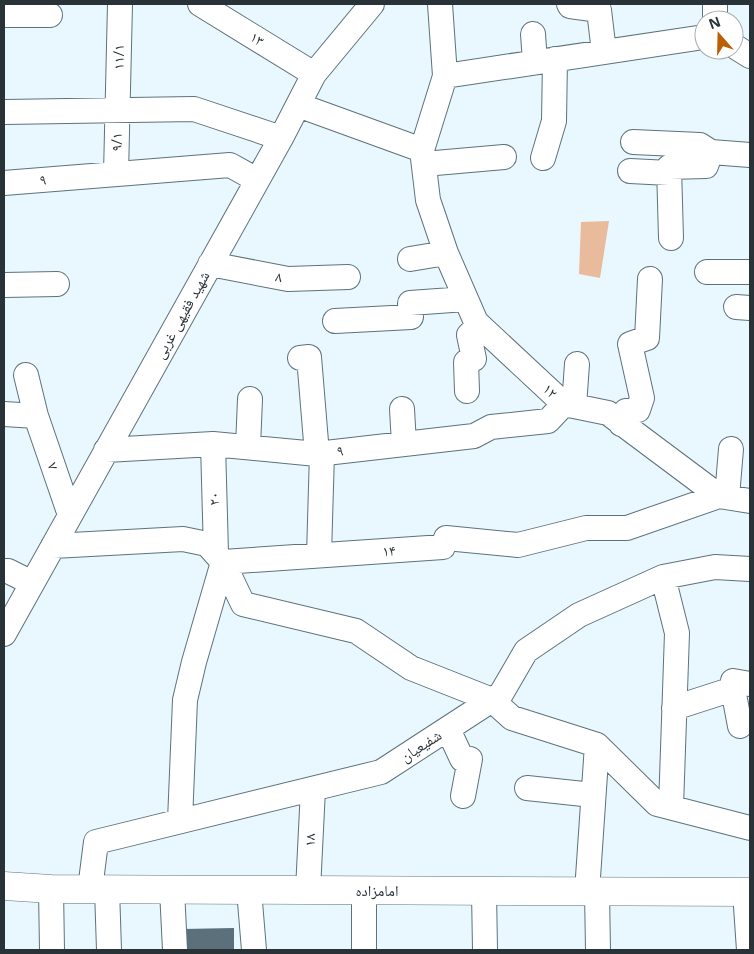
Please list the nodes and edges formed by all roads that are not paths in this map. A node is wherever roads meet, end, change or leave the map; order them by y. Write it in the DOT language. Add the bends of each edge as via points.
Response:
graph roads {
  1 [pos="120,4"];
  2 [pos="200,4"];
  3 [pos="372,4"];
  4 [pos="440,4"];
  5 [pos="569,4"];
  6 [pos="4,15"];
  7 [pos="50,15"];
  8 [pos="533,34"];
  9 [pos="694,38"];
  10 [pos="604,52"];
  11 [pos="545,61"];
  12 [pos="314,74"];
  13 [pos="445,76"];
  14 [pos="298,105"];
  15 [pos="117,111"];
  16 [pos="4,112"];
  17 [pos="281,138"];
  18 [pos="634,142"];
  19 [pos="711,152"];
  20 [pos="750,155"];
  21 [pos="423,157"];
  22 [pos="504,157"];
  23 [pos="543,158"];
  24 [pos="630,171"];
  25 [pos="669,173"];
  26 [pos="116,174"];
  27 [pos="257,180"];
  28 [pos="4,183"];
  29 [pos="671,238"];
  30 [pos="446,253"];
  31 [pos="410,259"];
  32 [pos="210,264"];
  33 [pos="707,272"];
  34 [pos="750,272"];
  35 [pos="348,277"];
  36 [pos="650,279"];
  37 [pos="58,284"];
  38 [pos="4,285"];
  39 [pos="466,299"];
  40 [pos="335,321"];
  41 [pos="479,325"];
  42 [pos="300,358"];
  43 [pos="577,364"];
  44 [pos="26,375"];
  45 [pos="467,391"];
  46 [pos="250,399"];
  47 [pos="569,405"];
  48 [pos="402,409"];
  49 [pos="4,414"];
  50 [pos="36,416"];
  51 [pos="621,424"];
  52 [pos="213,444"];
  53 [pos="404,444"];
  54 [pos="248,448"];
  55 [pos="731,448"];
  56 [pos="106,450"];
  57 [pos="319,453"];
  58 [pos="723,496"];
  59 [pos="750,501"];
  60 [pos="70,516"];
  61 [pos="53,546"];
  62 [pos="319,555"];
  63 [pos="220,557"];
  64 [pos="750,569"];
  65 [pos="4,571"];
  66 [pos="663,577"];
  67 [pos="32,583"];
  68 [pos="4,634"];
  69 [pos="741,686"];
  70 [pos="492,700"];
  71 [pos="674,708"];
  72 [pos="740,726"];
  73 [pos="448,729"];
  74 [pos="597,745"];
  75 [pos="527,788"];
  76 [pos="313,789"];
  77 [pos="594,795"];
  78 [pos="463,796"];
  79 [pos="671,807"];
  80 [pos="180,821"];
  81 [pos="750,828"];
  82 [pos="4,886"];
  83 [pos="51,889"];
  84 [pos="99,889"];
  85 [pos="172,890"];
  86 [pos="249,890"];
  87 [pos="308,890"];
  88 [pos="364,890"];
  89 [pos="484,891"];
  90 [pos="592,892"];
  91 [pos="748,892"];
  92 [pos="52,950"];
  93 [pos="109,950"];
  94 [pos="175,950"];
  95 [pos="254,950"];
  96 [pos="364,950"];
  97 [pos="485,950"];
  98 [pos="598,950"];
  99 [pos="749,950"];
  1 -- 15 [label="street, ۱۱/۱"];
  2 -- 12 [label="street, ۱۳"];
  3 -- 12 [label="street, شهید فقیهی غربی"];
  4 -- 13 [label="street"];
  5 -- 10 [label="street" via="599,10"];
  6 -- 7 [label="street"];
  8 -- 11 [label="street"];
  9 -- 10 [label="street"];
  10 -- 11 [label="street"];
  11 -- 13 [label="street"];
  11 -- 23 [label="street" via="554,121"];
  12 -- 14 [label="street, شهید فقیهی غربی"];
  13 -- 21 [label="street"];
  14 -- 17 [label="street, شهید فقیهی غربی"];
  14 -- 21 [label="street"];
  15 -- 16 [label="street"];
  15 -- 17 [label="street" via="194,110"];
  15 -- 26 [label="street, ۹/۱"];
  17 -- 27 [label="street, شهید فقیهی غربی"];
  18 -- 19 [label="street" via="700,144"];
  19 -- 20 [label="street"];
  19 -- 25 [label="street" via="706,166 670,167"];
  21 -- 22 [label="street"];
  21 -- 30 [label="street, ۱۲" via="428,200"];
  24 -- 25 [label="street"];
  25 -- 29 [label="street"];
  26 -- 27 [label="street, ۹" via="230,164"];
  26 -- 28 [label="street, ۹"];
  27 -- 32 [label="street, شهید فقیهی غربی"];
  30 -- 31 [label="street"];
  30 -- 39 [label="street, ۱۲"];
  32 -- 35 [label="street, ۸" via="288,279"];
  32 -- 56 [label="street, شهید فقیهی غربی"];
  33 -- 34 [label="street"];
  36 -- 51 [label="street" via="647,338 630,344 642,398 638,410 626,411"];
  37 -- 38 [label="street"];
  39 -- 40 [label="street" via="410,303 411,318"];
  39 -- 41 [label="street, ۱۲"];
  41 -- 45 [label="street" via="469,335 474,359 466,362"];
  41 -- 47 [label="street, ۱۲"];
  42 -- 57 [label="street" via="309,357"];
  43 -- 47 [label="street"];
  44 -- 50 [label="street, ۷"];
  46 -- 54 [label="street"];
  47 -- 51 [label="street, ۱۲" via="608,413"];
  47 -- 53 [label="street, ۹" via="548,421 490,427 474,436"];
  48 -- 53 [label="street"];
  49 -- 50 [label="street"];
  50 -- 60 [label="street, ۷"];
  51 -- 58 [label="street, ۱۲"];
  52 -- 54 [label="street, ۹"];
  52 -- 56 [label="street, ۹"];
  52 -- 63 [label="street, ۲۰"];
  53 -- 57 [label="street, ۹"];
  54 -- 57 [label="street, ۹"];
  55 -- 58 [label="street"];
  56 -- 60 [label="street, شهید فقیهی غربی"];
  57 -- 62 [label="street"];
  58 -- 59 [label="street, ۱۲"];
  58 -- 62 [label="street, ۱۴" via="627,528 586,528 518,545 446,538 443,547"];
  60 -- 61 [label="street, شهید فقیهی غربی"];
  61 -- 63 [label="street" via="183,539 207,544"];
  61 -- 67 [label="street, شهید فقیهی غربی"];
  62 -- 63 [label="street, ۱۴"];
  63 -- 70 [label="street" via="243,604 356,631 411,668"];
  63 -- 80 [label="street" via="185,700"];
  64 -- 66 [label="street, شفیعیان" via="715,567"];
  65 -- 67 [label="street"];
  66 -- 70 [label="street, شفیعیان" via="578,615 526,651 501,694"];
  66 -- 71 [label="street" via="677,633"];
  67 -- 68 [label="street, شهید فقیهی غربی"];
  69 -- 71 [label="street"];
  69 -- 72 [label="street"];
  70 -- 73 [label="street, شفیعیان"];
  70 -- 74 [label="street" via="512,718"];
  71 -- 79 [label="street"];
  73 -- 76 [label="street, شفیعیان" via="381,772"];
  73 -- 78 [label="street" via="462,760 470,759"];
  74 -- 77 [label="street"];
  74 -- 79 [label="street" via="657,804"];
  75 -- 77 [label="street"];
  76 -- 80 [label="street, شفیعیان"];
  76 -- 87 [label="street, ۱۸"];
  77 -- 90 [label="street"];
  79 -- 81 [label="street"];
  80 -- 84 [label="street, شفیعیان" via="96,842"];
  82 -- 83 [label="main road, امامزاده"];
  83 -- 84 [label="main road, امامزاده"];
  83 -- 92 [label="street"];
  84 -- 85 [label="main road, امامزاده"];
  84 -- 93 [label="street"];
  85 -- 86 [label="main road, امامزاده"];
  85 -- 94 [label="street"];
  86 -- 87 [label="main road, امامزاده"];
  86 -- 95 [label="street"];
  87 -- 88 [label="main road, امامزاده"];
  88 -- 89 [label="main road, امامزاده"];
  88 -- 96 [label="street"];
  89 -- 90 [label="main road, امامزاده"];
  89 -- 97 [label="street"];
  90 -- 91 [label="main road, امامزاده"];
  90 -- 98 [label="street"];
  91 -- 99 [label="street"];
}
